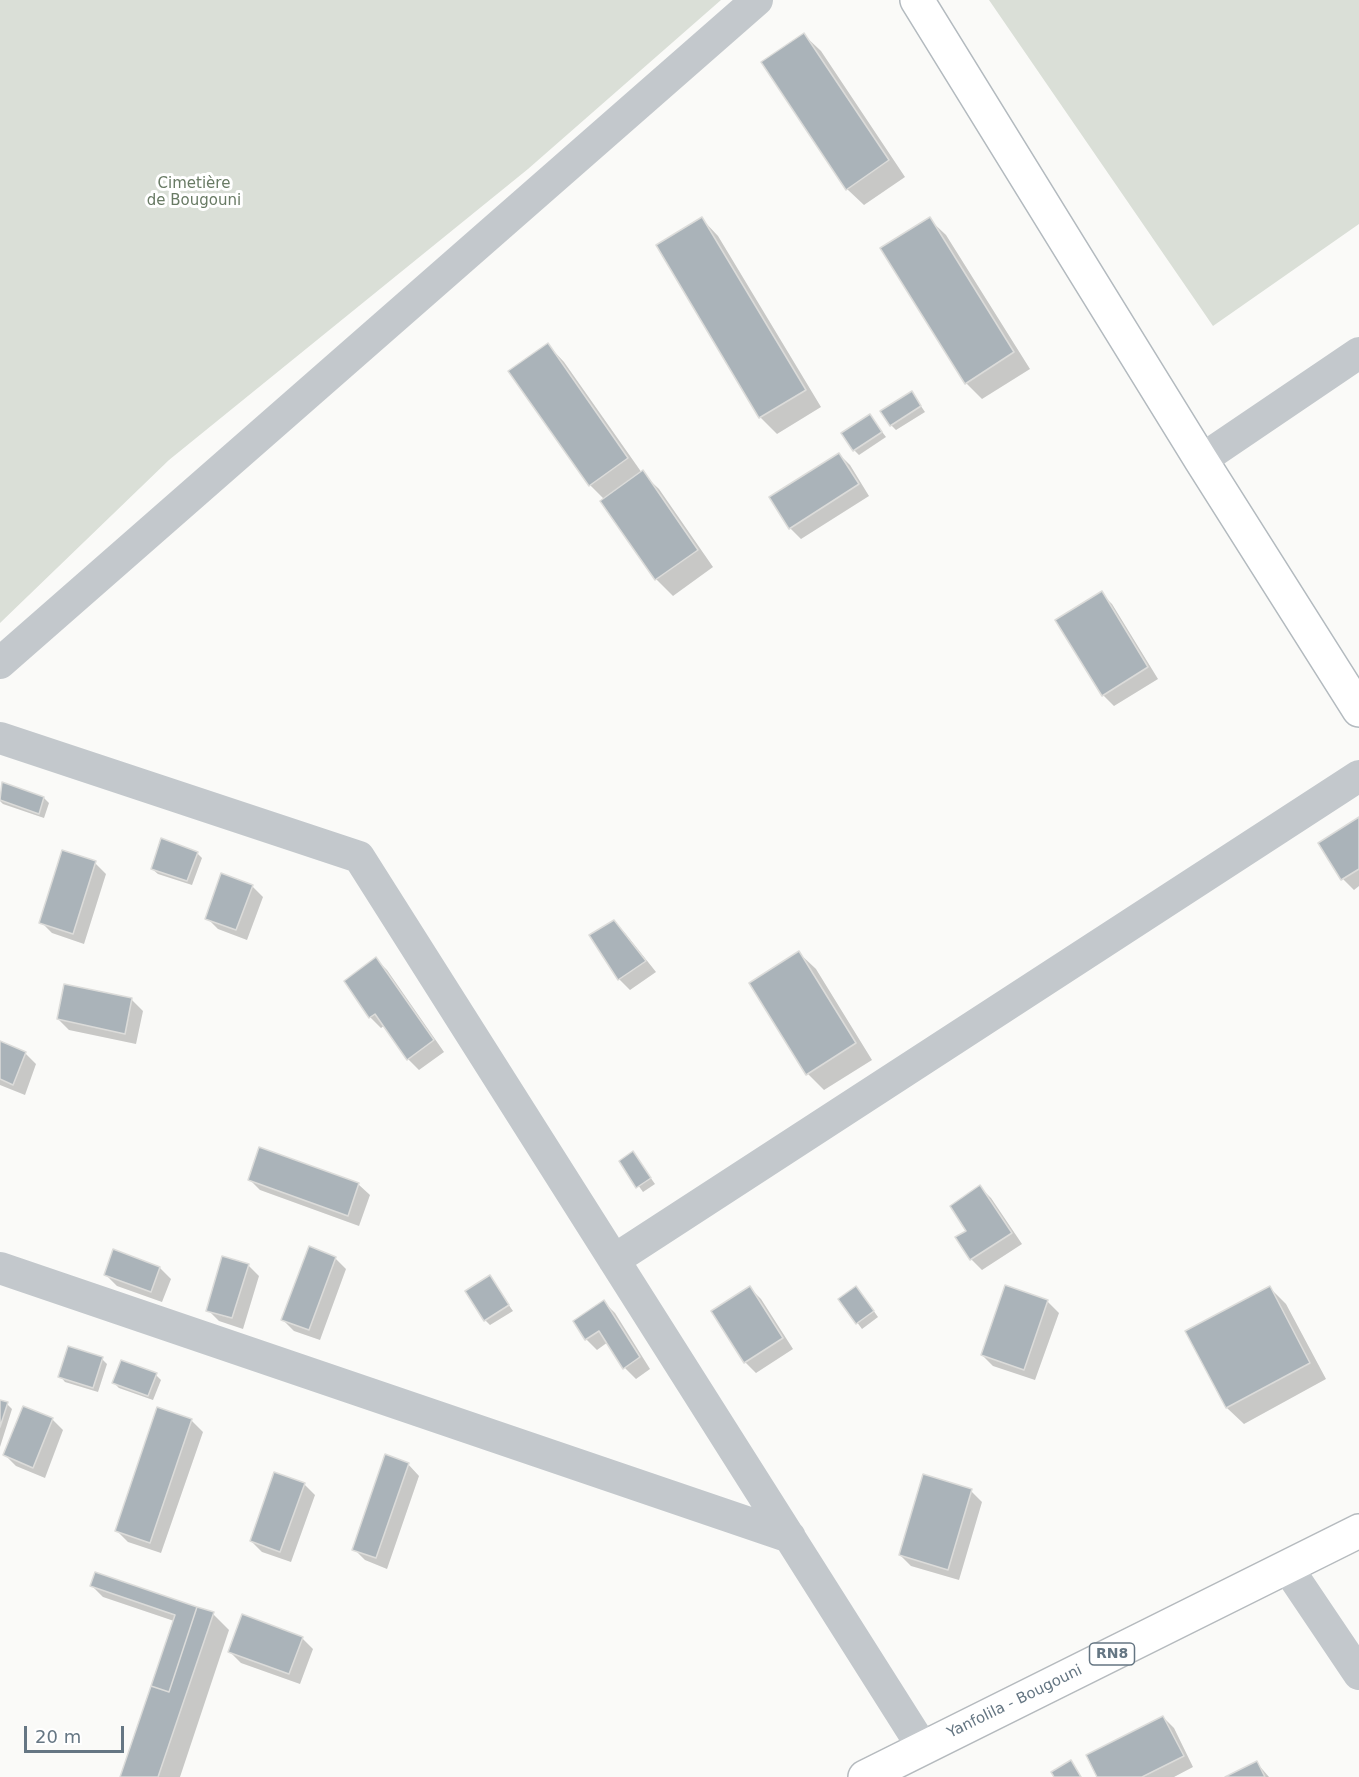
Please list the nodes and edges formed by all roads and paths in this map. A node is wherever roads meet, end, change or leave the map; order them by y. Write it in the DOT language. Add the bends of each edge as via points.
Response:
graph roads {
  1 [pos="757,0"];
  2 [pos="916,0"];
  3 [pos="1359,353"];
  4 [pos="1201,460"];
  5 [pos="0,663"];
  6 [pos="1359,710"];
  7 [pos="0,738"];
  8 [pos="1359,776"];
  9 [pos="614,1260"];
  10 [pos="0,1268"];
  11 [pos="1359,1531"];
  12 [pos="789,1537"];
  13 [pos="1287,1567"];
  14 [pos="1359,1674"];
  15 [pos="922,1748"];
  16 [pos="865,1777"];
  1 -- 5 [label="street"];
  2 -- 4 [label="street"];
  3 -- 4 [label="street"];
  4 -- 6 [label="street"];
  7 -- 9 [label="street" via="359,857"];
  8 -- 9 [label="street"];
  9 -- 12 [label="street"];
  10 -- 12 [label="street"];
  11 -- 13 [label="street, Yanfolila - Bougouni / RN8"];
  12 -- 15 [label="street"];
  13 -- 14 [label="street"];
  13 -- 15 [label="street, Yanfolila - Bougouni / RN8"];
  15 -- 16 [label="street, Yanfolila - Bougouni / RN8"];
}
